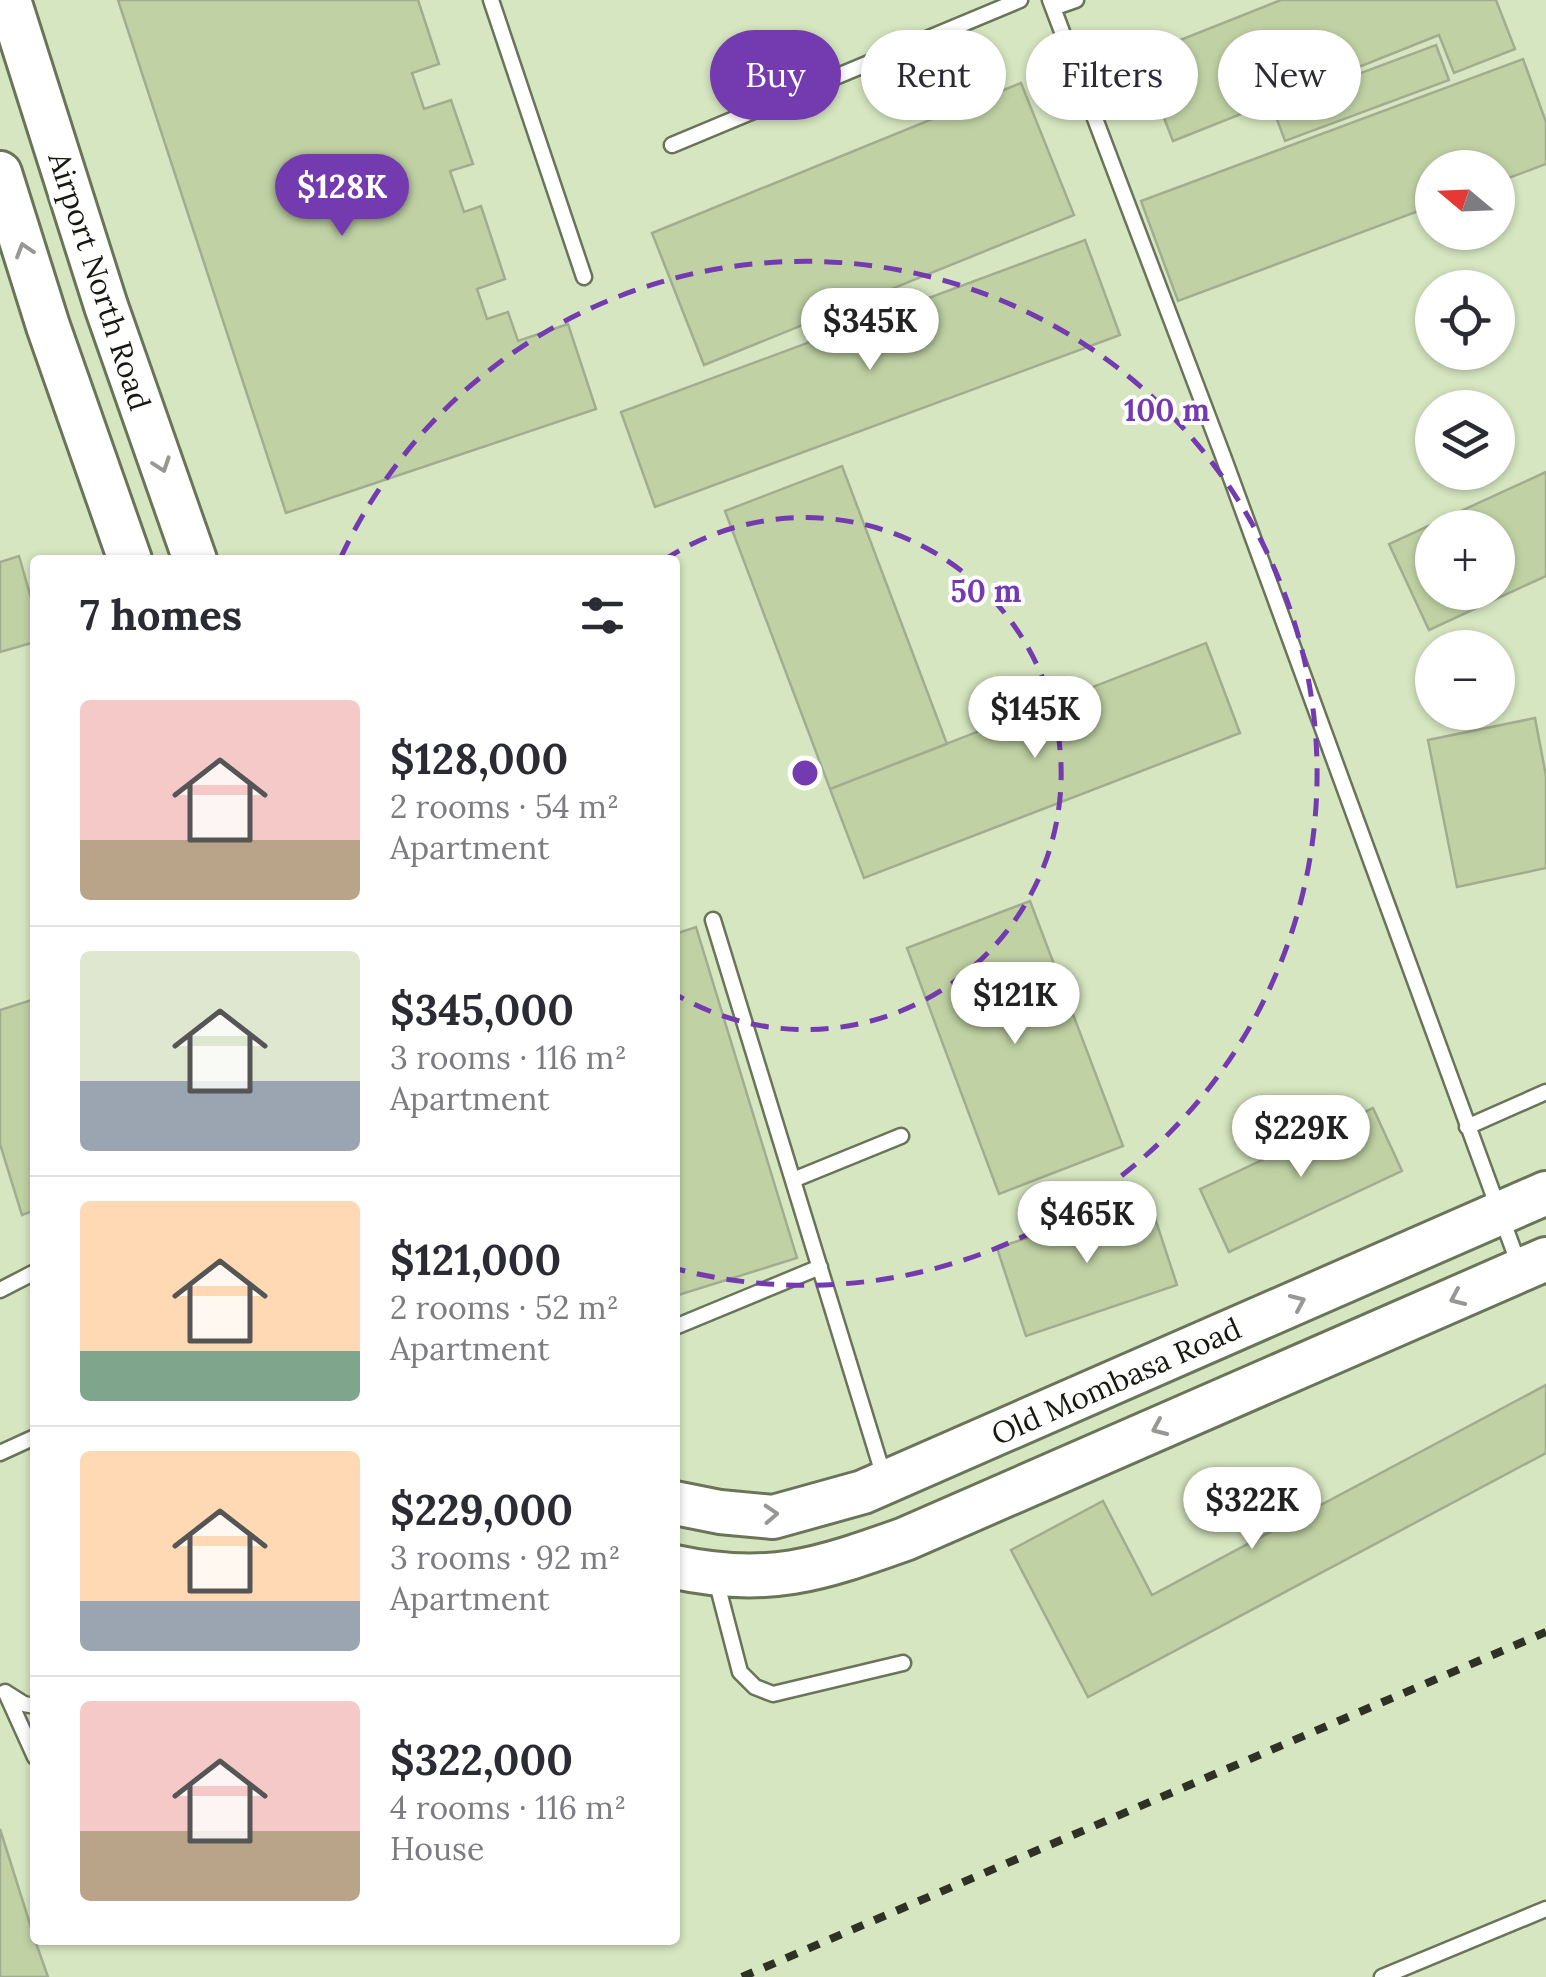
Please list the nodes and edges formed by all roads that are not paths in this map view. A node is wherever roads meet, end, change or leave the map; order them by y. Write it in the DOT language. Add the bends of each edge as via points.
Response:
graph roads {
  1 [pos="9,0"];
  2 [pos="26,0"];
  3 [pos="491,0"];
  4 [pos="1020,0"];
  5 [pos="1076,0"];
  6 [pos="1052,4"];
  7 [pos="27,57"];
  8 [pos="672,145"];
  9 [pos="0,173"];
  10 [pos="584,277"];
  11 [pos="106,306"];
  12 [pos="48,326"];
  13 [pos="128,555"];
  14 [pos="193,555"];
  15 [pos="713,920"];
  16 [pos="1546,1092"];
  17 [pos="1467,1127"];
  18 [pos="902,1136"];
  19 [pos="793,1180"];
  20 [pos="1546,1193"];
  21 [pos="1501,1213"];
  22 [pos="1533,1264"];
  23 [pos="820,1268"];
  24 [pos="30,1275"];
  25 [pos="0,1290"];
  26 [pos="680,1325"];
  27 [pos="30,1439"];
  28 [pos="0,1453"];
  29 [pos="886,1482"];
  30 [pos="680,1504"];
  31 [pos="695,1571"];
  32 [pos="903,1663"];
  33 [pos="3,1691"];
  34 [pos="30,1705"];
  35 [pos="30,1747"];
  36 [pos="1546,1908"];
  37 [pos="1382,1977"];
  1 -- 7 [label="main road, Airport North Road"];
  2 -- 7 [label="lane"];
  3 -- 10 [label="lane"];
  4 -- 8 [label="lane"];
  5 -- 6 [label="lane"];
  6 -- 17 [label="lane"];
  7 -- 11 [label="main road, Airport North Road"];
  12 -- 9 [label="main road, Airport North Road, one-way"];
  11 -- 12 [label="main road"];
  11 -- 14 [label="main road, Airport North Road, one-way"];
  12 -- 13 [label="main road, Airport North Road"];
  15 -- 19 [label="lane"];
  16 -- 17 [label="lane"];
  17 -- 21 [label="lane"];
  18 -- 19 [label="lane"];
  19 -- 23 [label="lane"];
  20 -- 21 [label="main road, Old Mombasa Road"];
  21 -- 22 [label="lane"];
  29 -- 21 [label="main road, Old Mombasa Road, one-way"];
  22 -- 31 [label="main road, Old Mombasa Road, one-way" via="905,1539 812,1570 740,1578"];
  23 -- 26 [label="lane"];
  23 -- 29 [label="lane"];
  24 -- 25 [label="lane"];
  27 -- 28 [label="lane"];
  30 -- 29 [label="main road, Old Mombasa Road, one-way" via="773,1517"];
  31 -- 32 [label="lane" via="740,1672 755,1687 773,1694"];
  33 -- 34 [label="lane"];
  33 -- 35 [label="lane"];
  36 -- 37 [label="lane"];
}
